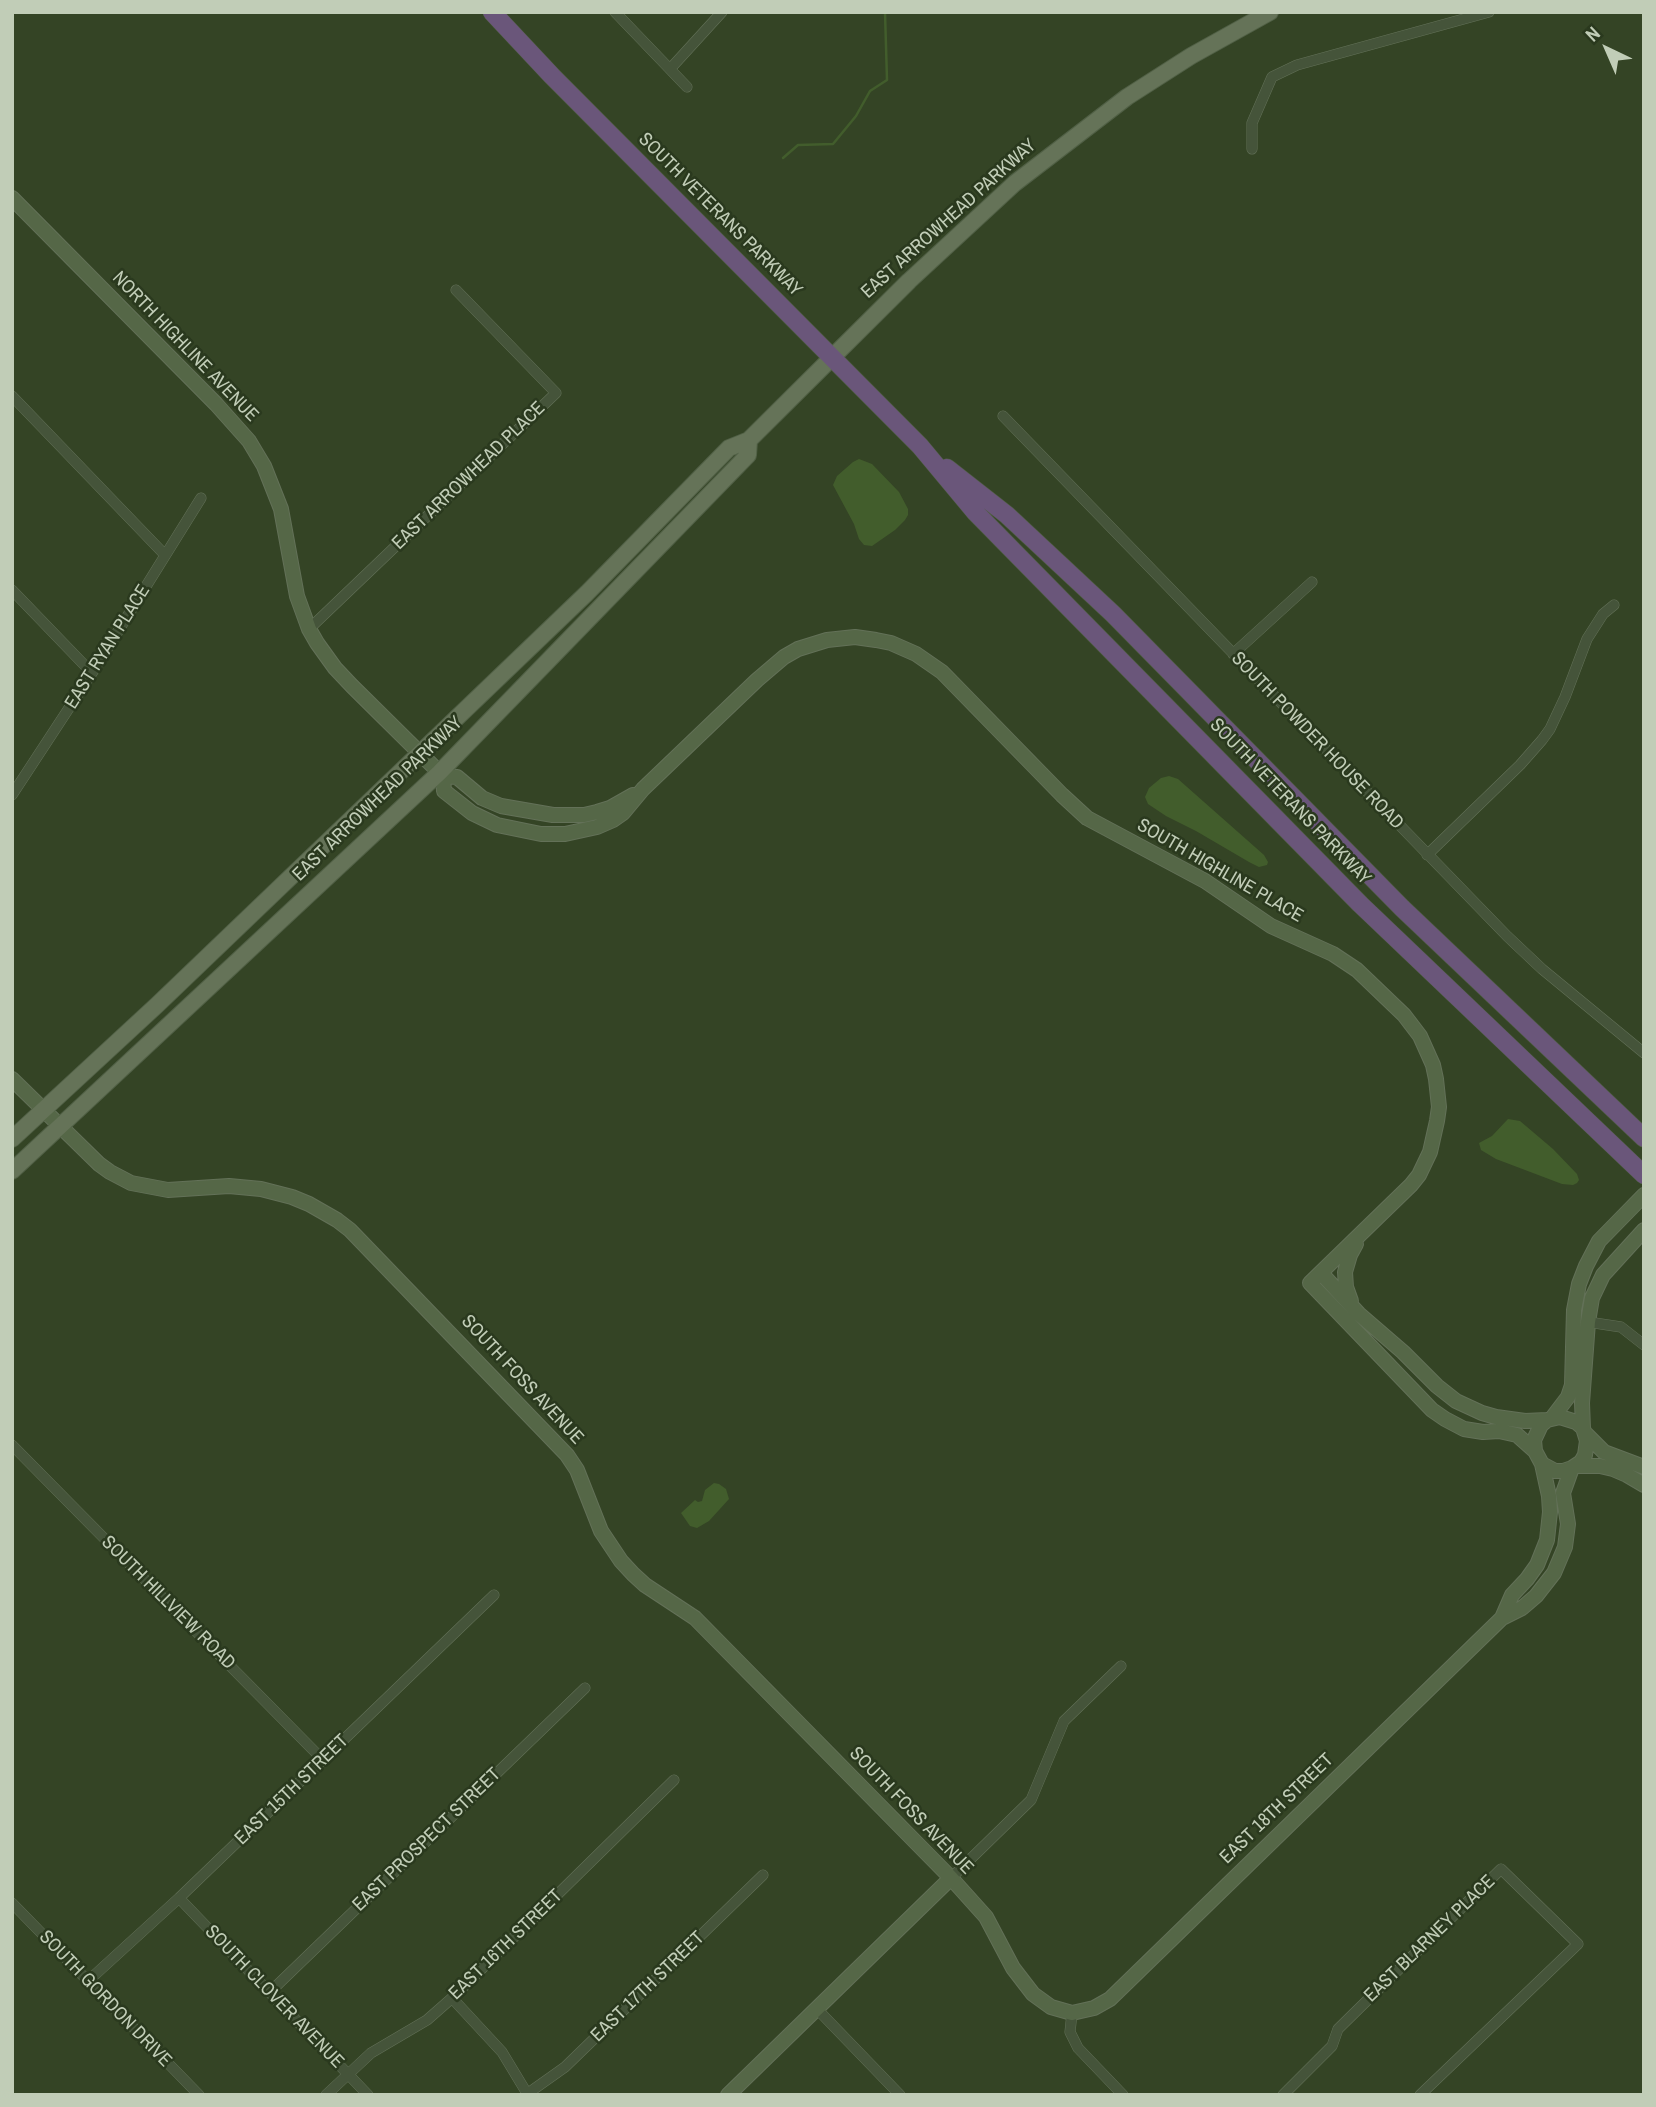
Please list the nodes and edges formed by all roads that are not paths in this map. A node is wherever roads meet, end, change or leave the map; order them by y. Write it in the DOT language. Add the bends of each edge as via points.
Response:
graph roads {
  1 [pos="492,12"];
  2 [pos="615,12"];
  3 [pos="722,12"];
  4 [pos="1270,12"];
  5 [pos="1489,12"];
  6 [pos="670,69"];
  7 [pos="687,87"];
  8 [pos="1252,149"];
  9 [pos="12,198"];
  10 [pos="456,290"];
  11 [pos="832,357"];
  12 [pos="12,397"];
  13 [pos="1003,416"];
  14 [pos="749,440"];
  15 [pos="919,446"];
  16 [pos="201,498"];
  17 [pos="165,555"];
  18 [pos="1311,582"];
  19 [pos="12,590"];
  20 [pos="1614,605"];
  21 [pos="309,629"];
  22 [pos="1233,654"];
  23 [pos="92,673"];
  24 [pos="421,753"];
  25 [pos="441,774"];
  26 [pos="643,789"];
  27 [pos="13,791"];
  28 [pos="1427,855"];
  29 [pos="1644,1053"];
  30 [pos="12,1079"];
  31 [pos="44,1109"];
  32 [pos="59,1125"];
  33 [pos="1644,1138"];
  34 [pos="12,1139"];
  35 [pos="12,1171"];
  36 [pos="1644,1175"];
  37 [pos="1644,1195"];
  38 [pos="1366,1230"];
  39 [pos="1644,1230"];
  40 [pos="1321,1273"];
  41 [pos="1359,1314"];
  42 [pos="1588,1322"];
  43 [pos="1644,1345"];
  44 [pos="1549,1420"];
  45 [pos="1584,1430"];
  46 [pos="12,1445"];
  47 [pos="1538,1458"];
  48 [pos="1574,1467"];
  49 [pos="1644,1467"];
  50 [pos="1644,1485"];
  51 [pos="494,1595"];
  52 [pos="1502,1618"];
  53 [pos="1121,1666"];
  54 [pos="585,1688"];
  55 [pos="323,1760"];
  56 [pos="674,1780"];
  57 [pos="763,1875"];
  58 [pos="951,1878"];
  59 [pos="179,1898"];
  60 [pos="12,1903"];
  61 [pos="88,1981"];
  62 [pos="270,1992"];
  63 [pos="452,1998"];
  64 [pos="817,2009"];
  65 [pos="1072,2013"];
  66 [pos="348,2073"];
  67 [pos="528,2094"];
  68 [pos="199,2095"];
  69 [pos="326,2095"];
  70 [pos="368,2095"];
  71 [pos="728,2095"];
  72 [pos="900,2095"];
  73 [pos="1123,2095"];
  74 [pos="1283,2095"];
  75 [pos="1420,2095"];
  1 -- 11 [label="highway, SOUTH VETERANS PARKWAY"];
  2 -- 6 [label="street"];
  3 -- 6 [label="street"];
  4 -- 11 [label="main road, EAST ARROWHEAD PARKWAY" via="1159,76 1042,161"];
  5 -- 8 [label="street" via="1297,65 1272,77 1252,123"];
  6 -- 7 [label="street"];
  9 -- 21 [label="street, NORTH HIGHLINE AVENUE" via="248,441 281,509 297,596"];
  10 -- 21 [label="street, EAST ARROWHEAD PLACE" via="556,393"];
  11 -- 14 [label="main road, EAST ARROWHEAD PARKWAY"];
  11 -- 15 [label="highway, SOUTH VETERANS PARKWAY"];
  12 -- 17 [label="street"];
  13 -- 22 [label="street, SOUTH POWDER HOUSE ROAD"];
  14 -- 24 [label="main road, EAST ARROWHEAD PARKWAY" via="729,449"];
  14 -- 25 [label="main road, EAST ARROWHEAD PARKWAY" via="748,455"];
  15 -- 33 [label="highway, SOUTH VETERANS PARKWAY" via="1007,515 1113,614 1402,908"];
  15 -- 36 [label="highway, SOUTH VETERANS PARKWAY" via="975,512 1360,904"];
  16 -- 17 [label="street, EAST RYAN PLACE"];
  17 -- 23 [label="street, EAST RYAN PLACE"];
  18 -- 22 [label="street"];
  19 -- 23 [label="street"];
  20 -- 28 [label="street" via="1587,639 1565,697 1542,740"];
  21 -- 24 [label="street, NORTH HIGHLINE AVENUE" via="335,668"];
  22 -- 28 [label="street, SOUTH POWDER HOUSE ROAD"];
  23 -- 27 [label="street, EAST RYAN PLACE"];
  24 -- 25 [label="street, NORTH HIGHLINE AVENUE"];
  24 -- 31 [label="main road, EAST ARROWHEAD PARKWAY"];
  25 -- 26 [label="street, SOUTH HIGHLINE PLACE" via="457,777 482,798 501,806 543,814 597,812"];
  25 -- 26 [label="street, SOUTH HIGHLINE PLACE" via="444,791 472,813 504,827 541,834 581,831 605,823 623,813"];
  25 -- 32 [label="main road, EAST ARROWHEAD PARKWAY"];
  26 -- 38 [label="street, SOUTH HIGHLINE PLACE" via="757,680 798,649 855,637 891,643 916,654 951,681 1087,818 1205,881 1271,926 1347,962 1413,1025 1436,1079 1439,1107 1434,1136 1419,1175"];
  28 -- 29 [label="street, SOUTH POWDER HOUSE ROAD" via="1542,969"];
  30 -- 31 [label="street, SOUTH FOSS AVENUE"];
  31 -- 32 [label="street, SOUTH FOSS AVENUE"];
  31 -- 34 [label="main road, EAST ARROWHEAD PARKWAY"];
  32 -- 35 [label="main road, EAST ARROWHEAD PARKWAY"];
  32 -- 58 [label="street, SOUTH FOSS AVENUE" via="99,1164 131,1183 168,1190 229,1186 269,1191 309,1204 350,1230 567,1455 601,1531 633,1574 695,1618"];
  37 -- 44 [label="street" via="1599,1241 1586,1266 1574,1310 1572,1385"];
  38 -- 40 [label="street, SOUTH HIGHLINE PLACE"];
  38 -- 41 [label="street" via="1345,1272 1349,1296"];
  39 -- 42 [label="street, EAST 18TH STREET" via="1597,1285"];
  40 -- 41 [label="street"];
  40 -- 47 [label="street, SOUTH HIGHLINE PLACE" via="1310,1283 1432,1410 1464,1429 1517,1435"];
  41 -- 44 [label="street" via="1464,1406 1506,1419"];
  42 -- 43 [label="street" via="1620,1327"];
  42 -- 45 [label="street, EAST 18TH STREET"];
  44 -- 45 [label="street" via="1568,1418"];
  44 -- 47 [label="street" via="1536,1432"];
  45 -- 48 [label="street, EAST 18TH STREET" via="1588,1447"];
  45 -- 49 [label="street" via="1604,1452"];
  46 -- 55 [label="street, SOUTH HILLVIEW ROAD"];
  47 -- 48 [label="street" via="1555,1471"];
  47 -- 52 [label="street, EAST 18TH STREET" via="1549,1496 1547,1540"];
  48 -- 50 [label="street" via="1613,1469"];
  48 -- 52 [label="street, EAST 18TH STREET" via="1564,1485 1568,1524 1560,1560 1536,1595"];
  51 -- 55 [label="street, EAST 15TH STREET"];
  52 -- 65 [label="street, EAST 18TH STREET" via="1110,1999"];
  53 -- 58 [label="street" via="1064,1721 1031,1800"];
  54 -- 62 [label="street, EAST PROSPECT STREET"];
  55 -- 59 [label="street, EAST 15TH STREET"];
  56 -- 63 [label="street, EAST 16TH STREET"];
  57 -- 67 [label="street, EAST 17TH STREET" via="565,2067"];
  58 -- 64 [label="street"];
  58 -- 65 [label="street, SOUTH FOSS AVENUE" via="986,1917 1023,1983 1045,2004"];
  59 -- 61 [label="street, EAST 15TH STREET"];
  59 -- 62 [label="street, SOUTH CLOVER AVENUE"];
  60 -- 61 [label="street, SOUTH GORDON DRIVE"];
  61 -- 68 [label="street, SOUTH GORDON DRIVE"];
  62 -- 66 [label="street, SOUTH CLOVER AVENUE"];
  63 -- 66 [label="street, EAST 16TH STREET"];
  63 -- 67 [label="street" via="502,2052"];
  64 -- 71 [label="street"];
  64 -- 72 [label="street"];
  65 -- 73 [label="street" via="1070,2032 1078,2048"];
  66 -- 69 [label="street, EAST 16TH STREET"];
  66 -- 70 [label="street, SOUTH CLOVER AVENUE"];
  74 -- 75 [label="street, EAST BLARNEY PLACE" via="1332,2046 1338,2029 1502,1869 1578,1944"];
}
